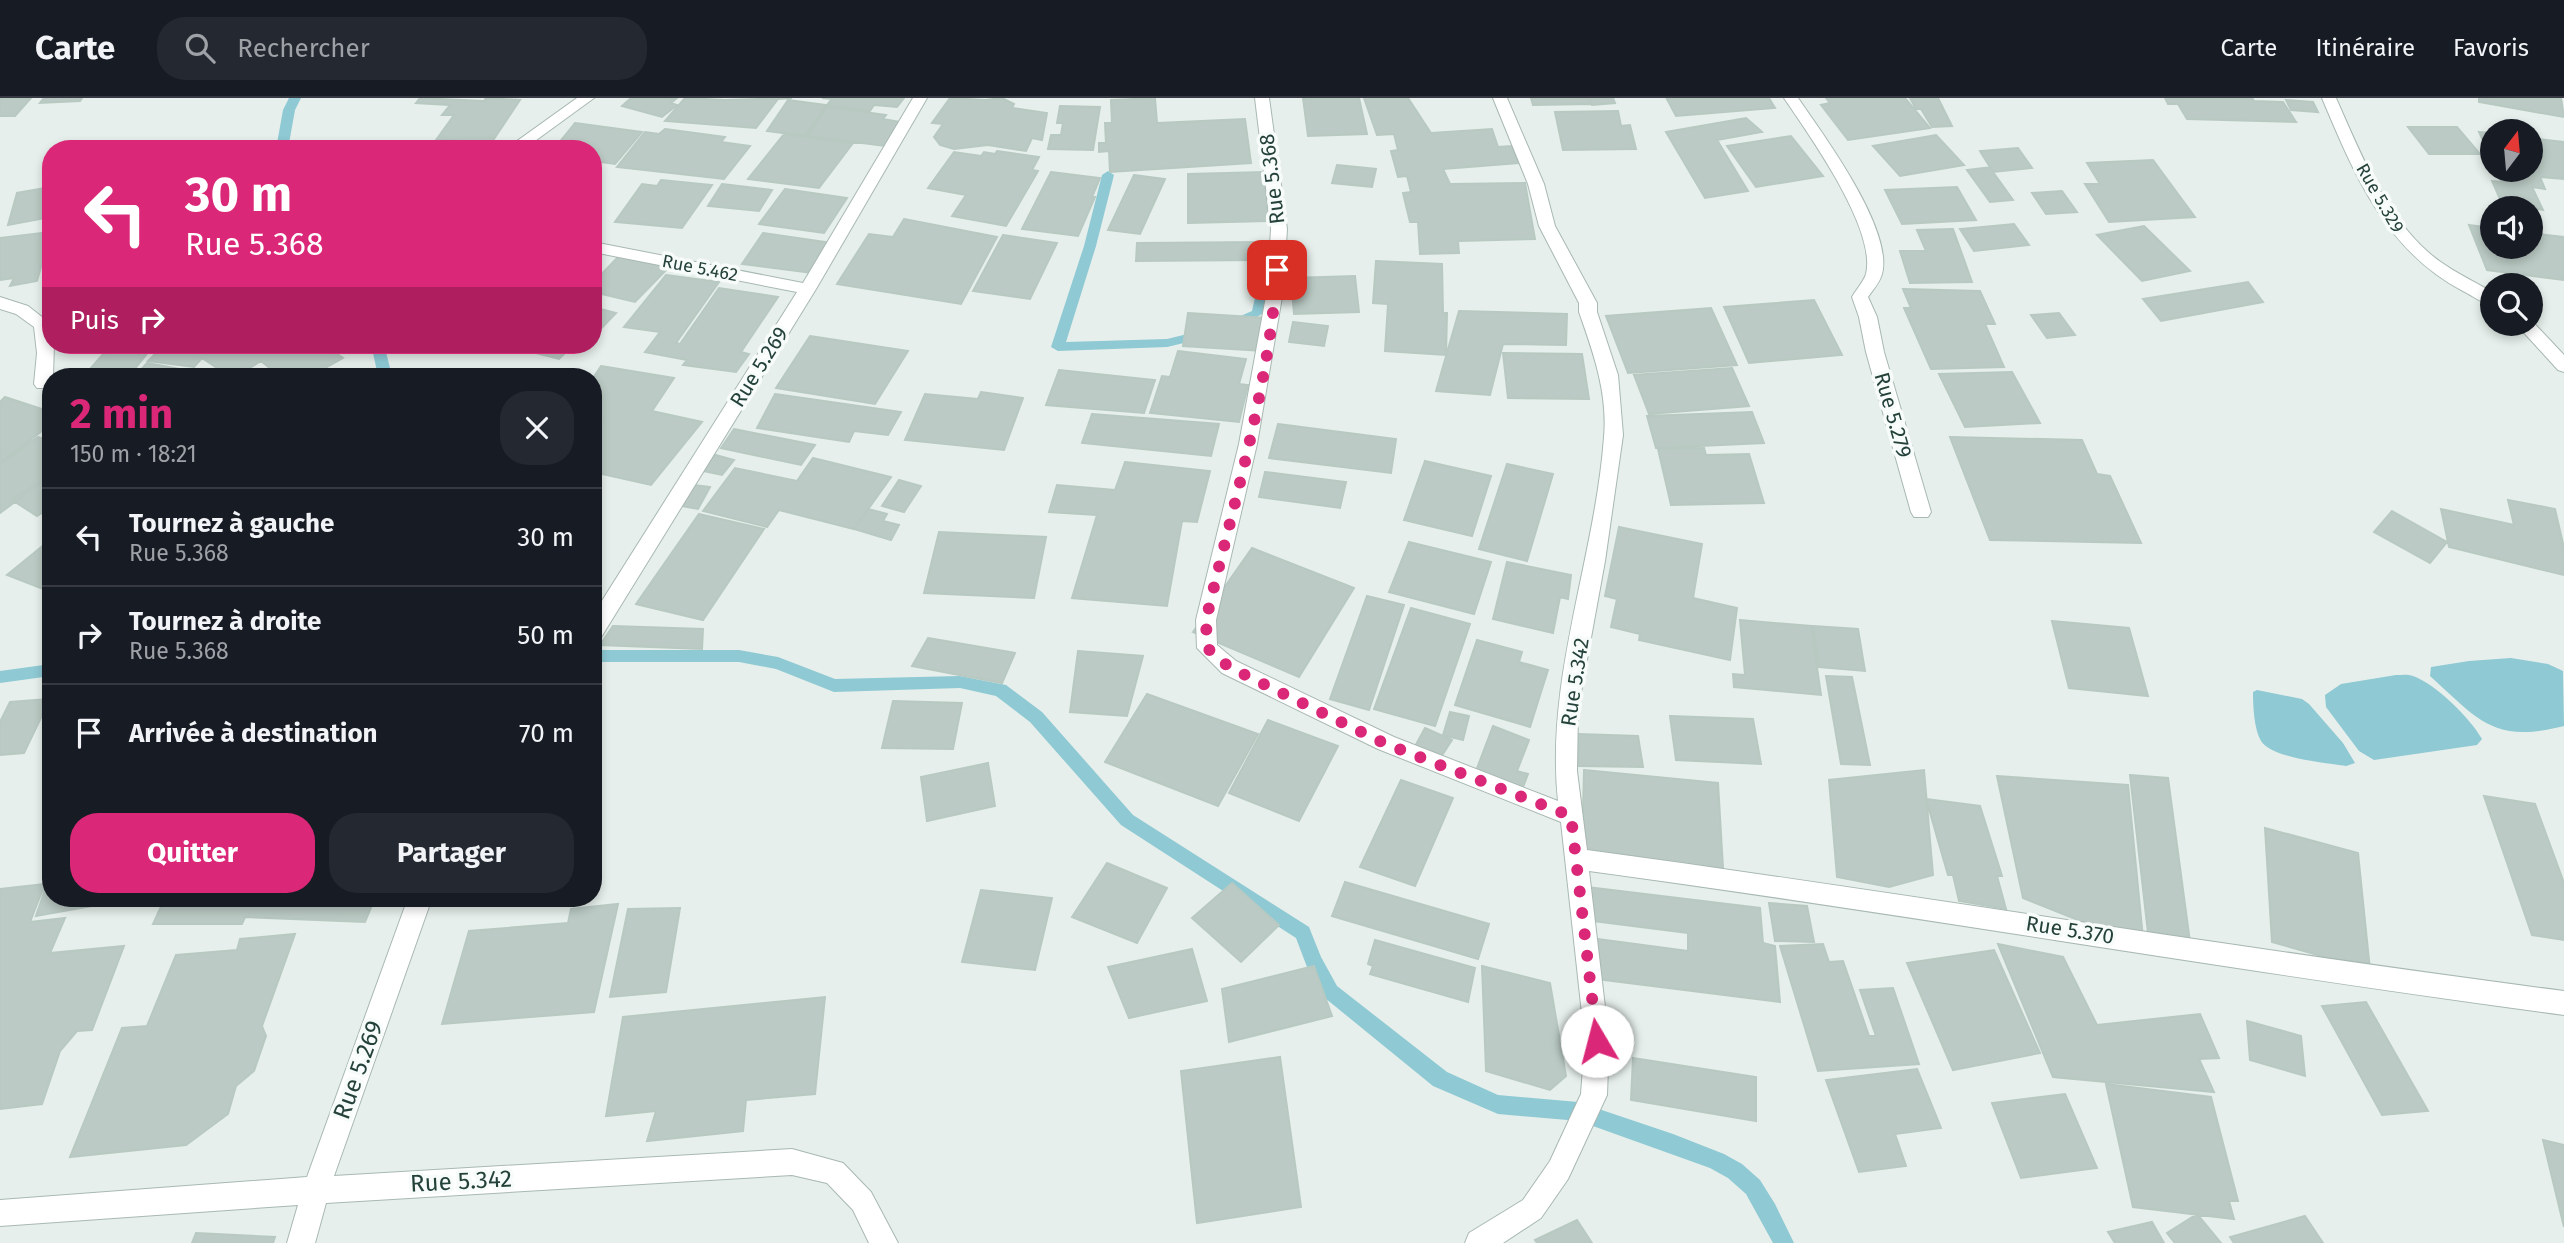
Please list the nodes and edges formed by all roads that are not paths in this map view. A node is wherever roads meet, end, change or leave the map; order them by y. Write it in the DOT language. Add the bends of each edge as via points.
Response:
graph roads {
  1 [pos="587,98"];
  2 [pos="920,98"];
  3 [pos="1262,98"];
  4 [pos="1500,98"];
  5 [pos="1791,98"];
  6 [pos="2329,98"];
  7 [pos="527,140"];
  8 [pos="602,249"];
  9 [pos="808,289"];
  10 [pos="2480,293"];
  11 [pos="0,303"];
  12 [pos="42,324"];
  13 [pos="2536,336"];
  14 [pos="2564,366"];
  15 [pos="1921,512"];
  16 [pos="602,619"];
  17 [pos="1571,816"];
  18 [pos="1575,859"];
  19 [pos="417,907"];
  20 [pos="2564,1003"];
  21 [pos="316,1190"];
  22 [pos="0,1213"];
  23 [pos="301,1243"];
  24 [pos="884,1243"];
  25 [pos="1479,1243"];
  1 -- 7 [label="street"];
  2 -- 9 [label="street, Rue 5.269"];
  3 -- 17 [label="street, Rue 5.368" via="1279,229 1275,290 1248,444 1206,620 1207,648 1229,667 1386,744"];
  4 -- 17 [label="street, Rue 5.342" via="1536,184 1547,226 1588,303 1609,375 1615,435 1567,709"];
  5 -- 15 [label="street, Rue 5.279" via="1836,163 1874,243 1874,274 1860,297"];
  6 -- 10 [label="street, Rue 5.329" via="2402,237 2440,271"];
  8 -- 9 [label="street, Rue 5.462"];
  9 -- 16 [label="street, Rue 5.269"];
  11 -- 12 [label="street" via="22,310"];
  13 -- 14 [label="street"];
  17 -- 18 [label="street, Rue 5.342"];
  18 -- 20 [label="street, Rue 5.370"];
  18 -- 25 [label="street, Rue 5.342" via="1597,1041 1594,1095 1559,1170 1532,1209"];
  19 -- 21 [label="street, Rue 5.269"];
  21 -- 22 [label="street, Rue 5.342"];
  21 -- 23 [label="street, Rue 5.269"];
  21 -- 24 [label="street, Rue 5.342" via="792,1162 834,1172 862,1201"];
}
